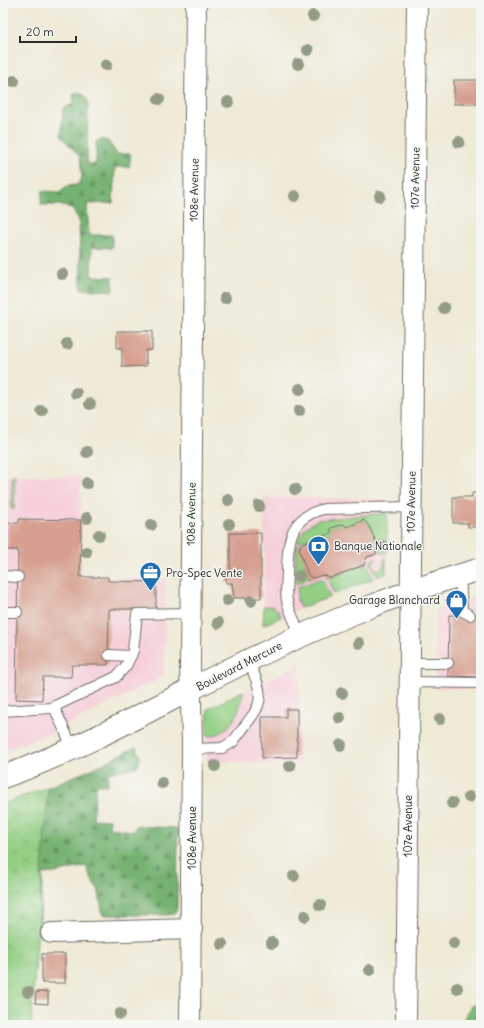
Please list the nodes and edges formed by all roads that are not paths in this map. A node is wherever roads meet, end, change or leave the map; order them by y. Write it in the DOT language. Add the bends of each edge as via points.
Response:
graph roads {
  1 [pos="196,3"];
  2 [pos="417,3"];
  3 [pos="411,506"];
  4 [pos="481,569"];
  5 [pos="460,575"];
  6 [pos="3,576"];
  7 [pos="18,577"];
  8 [pos="410,590"];
  9 [pos="3,612"];
  10 [pos="18,612"];
  11 [pos="190,613"];
  12 [pos="470,615"];
  13 [pos="301,636"];
  14 [pos="109,655"];
  15 [pos="131,656"];
  16 [pos="248,661"];
  17 [pos="448,663"];
  18 [pos="409,672"];
  19 [pos="481,683"];
  20 [pos="190,691"];
  21 [pos="54,707"];
  22 [pos="3,711"];
  23 [pos="73,749"];
  24 [pos="192,749"];
  25 [pos="3,777"];
  26 [pos="192,929"];
  27 [pos="51,933"];
  28 [pos="190,1025"];
  29 [pos="406,1025"];
  1 -- 11 [label="street, 108e Avenue"];
  2 -- 3 [label="street, 107e Avenue"];
  3 -- 8 [label="street, 107e Avenue"];
  3 -- 13 [label="lane" via="324,509 311,513 298,523 289,540 286,594"];
  4 -- 5 [label="street, Boulevard Mercure"];
  5 -- 8 [label="street, Boulevard Mercure"];
  5 -- 12 [label="lane" via="462,611"];
  6 -- 7 [label="lane"];
  8 -- 13 [label="street, Boulevard Mercure"];
  8 -- 18 [label="street, 107e Avenue"];
  9 -- 10 [label="lane"];
  11 -- 15 [label="lane" via="137,614 136,638"];
  11 -- 20 [label="street, 108e Avenue"];
  13 -- 16 [label="street, Boulevard Mercure"];
  14 -- 15 [label="lane"];
  15 -- 21 [label="lane" via="116,677"];
  16 -- 20 [label="street, Boulevard Mercure"];
  16 -- 24 [label="lane" via="260,686 259,705 228,746"];
  17 -- 18 [label="lane"];
  18 -- 19 [label="lane"];
  18 -- 29 [label="street, 107e Avenue"];
  20 -- 23 [label="street, Boulevard Mercure"];
  20 -- 24 [label="street, 108e Avenue"];
  21 -- 22 [label="lane" via="45,710"];
  21 -- 23 [label="lane"];
  23 -- 25 [label="street, Boulevard Mercure"];
  24 -- 26 [label="street, 108e Avenue"];
  26 -- 27 [label="street"];
  26 -- 28 [label="street, 108e Avenue"];
}
